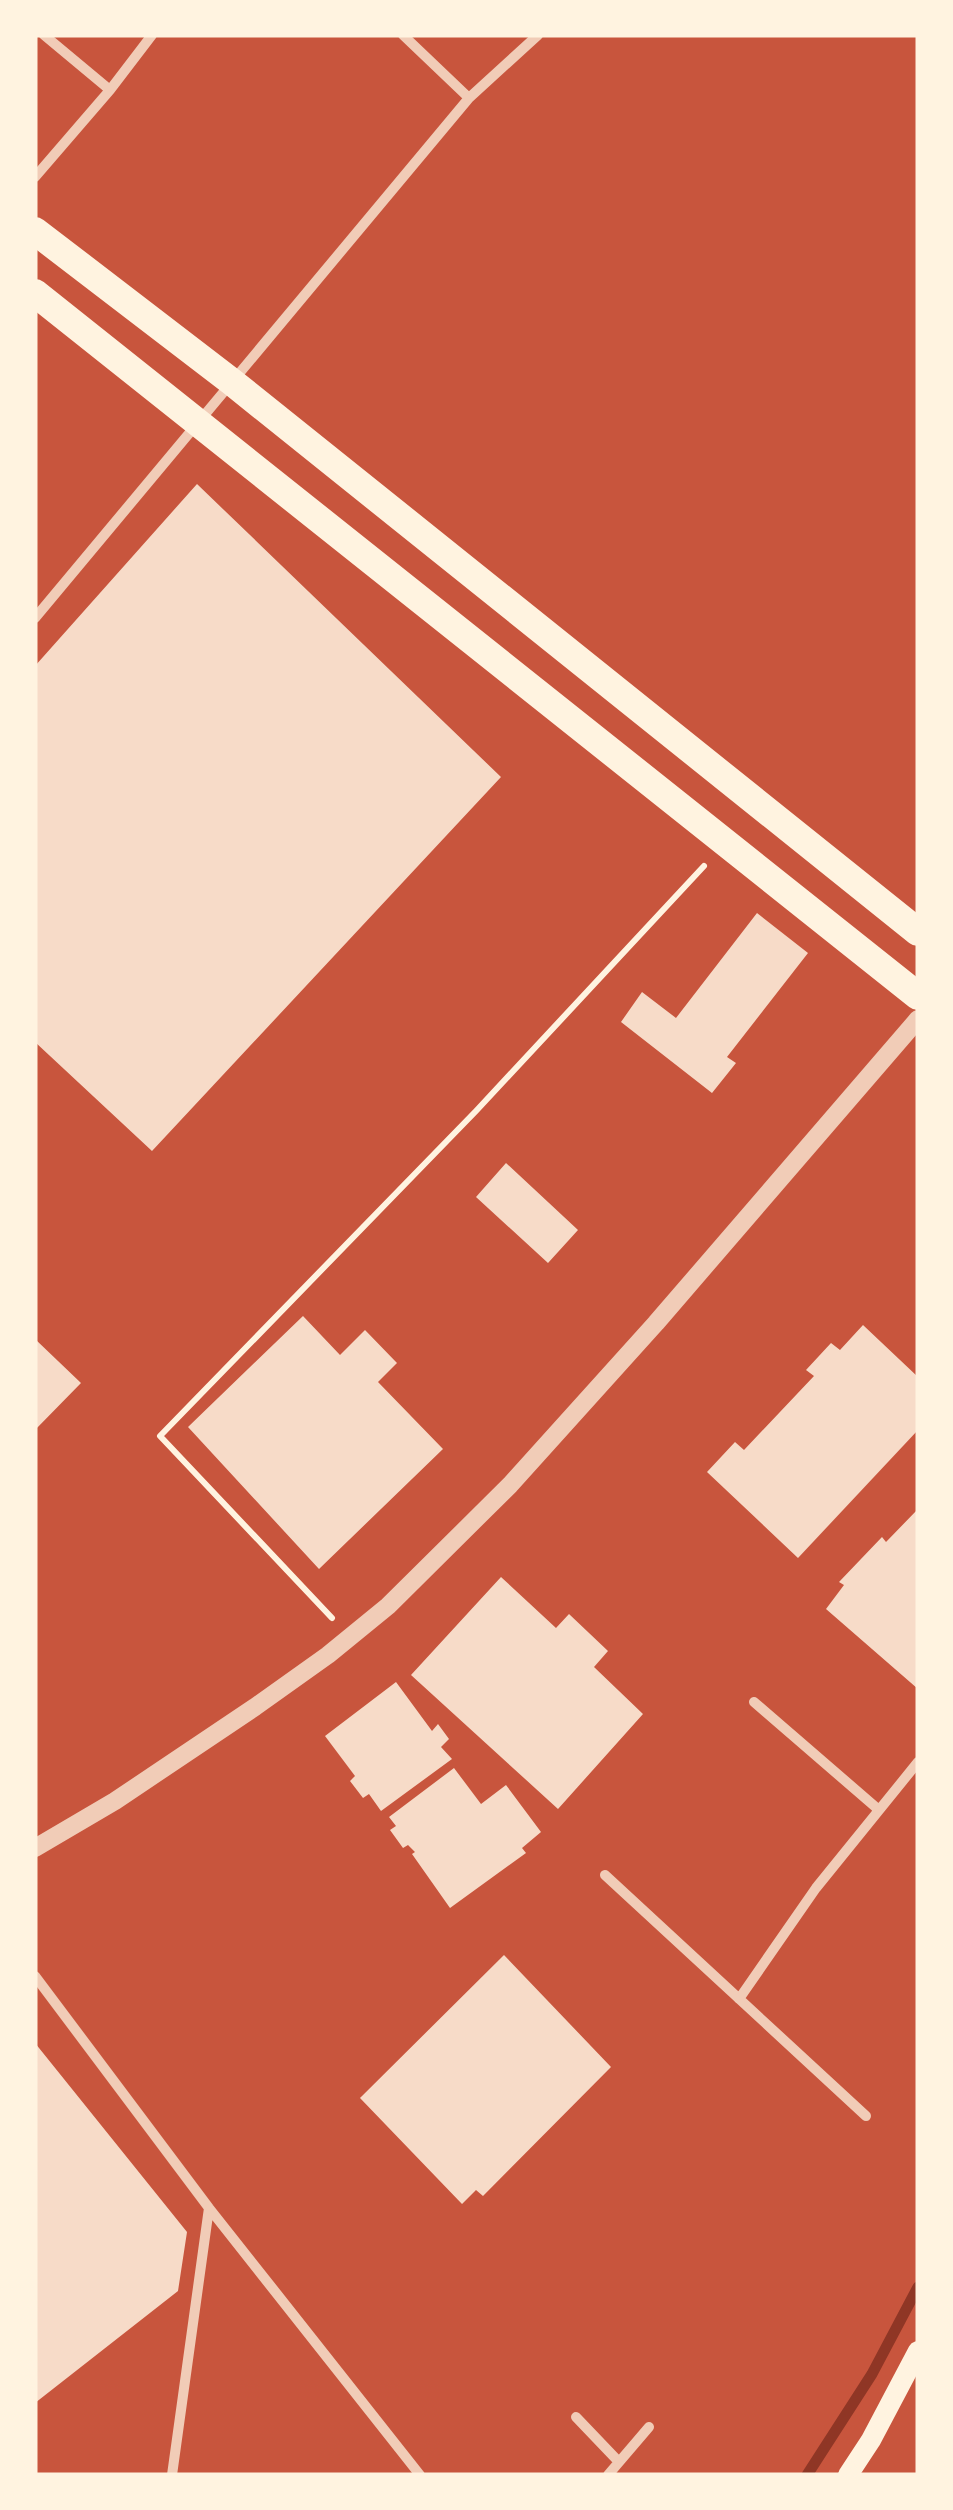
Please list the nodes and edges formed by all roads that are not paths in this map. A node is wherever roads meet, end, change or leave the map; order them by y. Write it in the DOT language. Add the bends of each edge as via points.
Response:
graph roads {
  1 [pos="44,35"];
  2 [pos="152,35"];
  3 [pos="403,35"];
  4 [pos="538,35"];
  5 [pos="110,90"];
  6 [pos="469,98"];
  7 [pos="35,177"];
  8 [pos="35,230"];
  9 [pos="35,293"];
  10 [pos="232,382"];
  11 [pos="198,422"];
  12 [pos="35,618"];
  13 [pos="918,932"];
  14 [pos="918,996"];
  15 [pos="918,1020"];
  16 [pos="754,1702"];
  17 [pos="918,1762"];
  18 [pos="879,1810"];
  19 [pos="35,1848"];
  20 [pos="605,1876"];
  21 [pos="35,1976"];
  22 [pos="739,1999"];
  23 [pos="866,2116"];
  24 [pos="209,2208"];
  25 [pos="918,2352"];
  26 [pos="576,2417"];
  27 [pos="649,2427"];
  28 [pos="619,2462"];
  29 [pos="172,2475"];
  30 [pos="420,2475"];
  31 [pos="608,2475"];
  32 [pos="848,2475"];
  1 -- 5 [label="street"];
  2 -- 5 [label="street"];
  3 -- 6 [label="street"];
  4 -- 6 [label="street"];
  5 -- 7 [label="street"];
  6 -- 10 [label="street"];
  8 -- 10 [label="highway"];
  9 -- 11 [label="highway"];
  10 -- 11 [label="street"];
  10 -- 13 [label="highway"];
  11 -- 12 [label="street"];
  11 -- 14 [label="highway"];
  15 -- 19 [label="street" via="510,1485 388,1606 192,1750"];
  16 -- 18 [label="street"];
  17 -- 18 [label="street"];
  18 -- 22 [label="street"];
  20 -- 22 [label="street"];
  21 -- 24 [label="street"];
  22 -- 23 [label="street"];
  24 -- 29 [label="street"];
  24 -- 30 [label="street"];
  25 -- 32 [label="main road"];
  26 -- 28 [label="street"];
  27 -- 28 [label="street"];
  28 -- 31 [label="street"];
}
